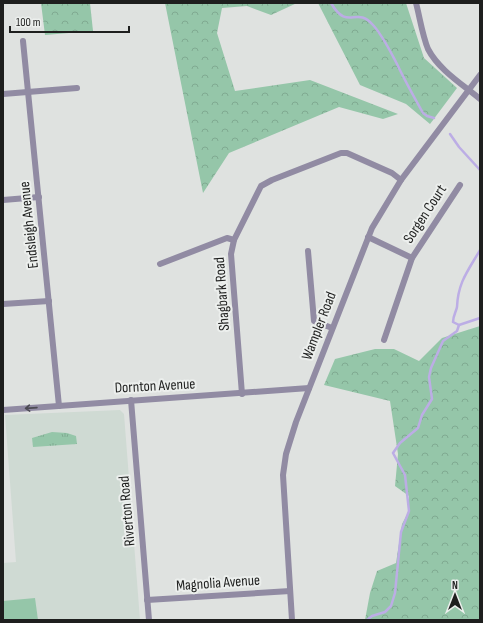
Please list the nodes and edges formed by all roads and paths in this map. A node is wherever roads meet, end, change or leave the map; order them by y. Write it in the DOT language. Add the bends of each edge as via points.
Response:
graph roads {
  1 [pos="416,3"];
  2 [pos="24,41"];
  3 [pos="480,75"];
  4 [pos="77,88"];
  5 [pos="469,90"];
  6 [pos="28,92"];
  7 [pos="3,94"];
  8 [pos="480,99"];
  9 [pos="401,180"];
  10 [pos="460,185"];
  11 [pos="39,197"];
  12 [pos="3,200"];
  13 [pos="368,237"];
  14 [pos="234,240"];
  15 [pos="308,250"];
  16 [pos="412,258"];
  17 [pos="160,264"];
  18 [pos="49,301"];
  19 [pos="3,304"];
  20 [pos="332,328"];
  21 [pos="384,340"];
  22 [pos="309,388"];
  23 [pos="242,394"];
  24 [pos="131,400"];
  25 [pos="60,406"];
  26 [pos="3,410"];
  27 [pos="290,592"];
  28 [pos="148,600"];
  29 [pos="149,620"];
  30 [pos="292,620"];
  1 -- 5 [label="street" via="424,37 434,59"];
  2 -- 6 [label="street, Endsleigh Avenue"];
  3 -- 5 [label="street, Wampler Road"];
  4 -- 6 [label="street"];
  5 -- 8 [label="street"];
  5 -- 9 [label="street, Wampler Road"];
  6 -- 7 [label="street"];
  6 -- 11 [label="street, Endsleigh Avenue"];
  9 -- 13 [label="street, Wampler Road"];
  9 -- 14 [label="street, Shagbark Road" via="353,154 341,153 261,186"];
  10 -- 16 [label="street, Sorgen Court"];
  11 -- 12 [label="street"];
  11 -- 18 [label="street, Endsleigh Avenue"];
  13 -- 16 [label="street, Sorgen Court"];
  13 -- 20 [label="street, Wampler Road"];
  14 -- 17 [label="street" via="227,238"];
  14 -- 23 [label="street, Shagbark Road" via="231,254"];
  15 -- 20 [label="street" via="314,322"];
  16 -- 21 [label="street, Sorgen Court"];
  18 -- 19 [label="street"];
  18 -- 25 [label="street, Endsleigh Avenue"];
  20 -- 22 [label="street, Wampler Road"];
  22 -- 23 [label="street, Dornton Avenue"];
  22 -- 27 [label="street, Wampler Road" via="291,435 284,465"];
  23 -- 24 [label="street, Dornton Avenue"];
  24 -- 25 [label="street, Dornton Avenue"];
  24 -- 28 [label="street, Riverton Road"];
  25 -- 26 [label="street, Dornton Avenue, one-way"];
  27 -- 28 [label="street, Magnolia Avenue"];
  27 -- 30 [label="street, Wampler Road"];
  28 -- 29 [label="street, Riverton Road"];
}
